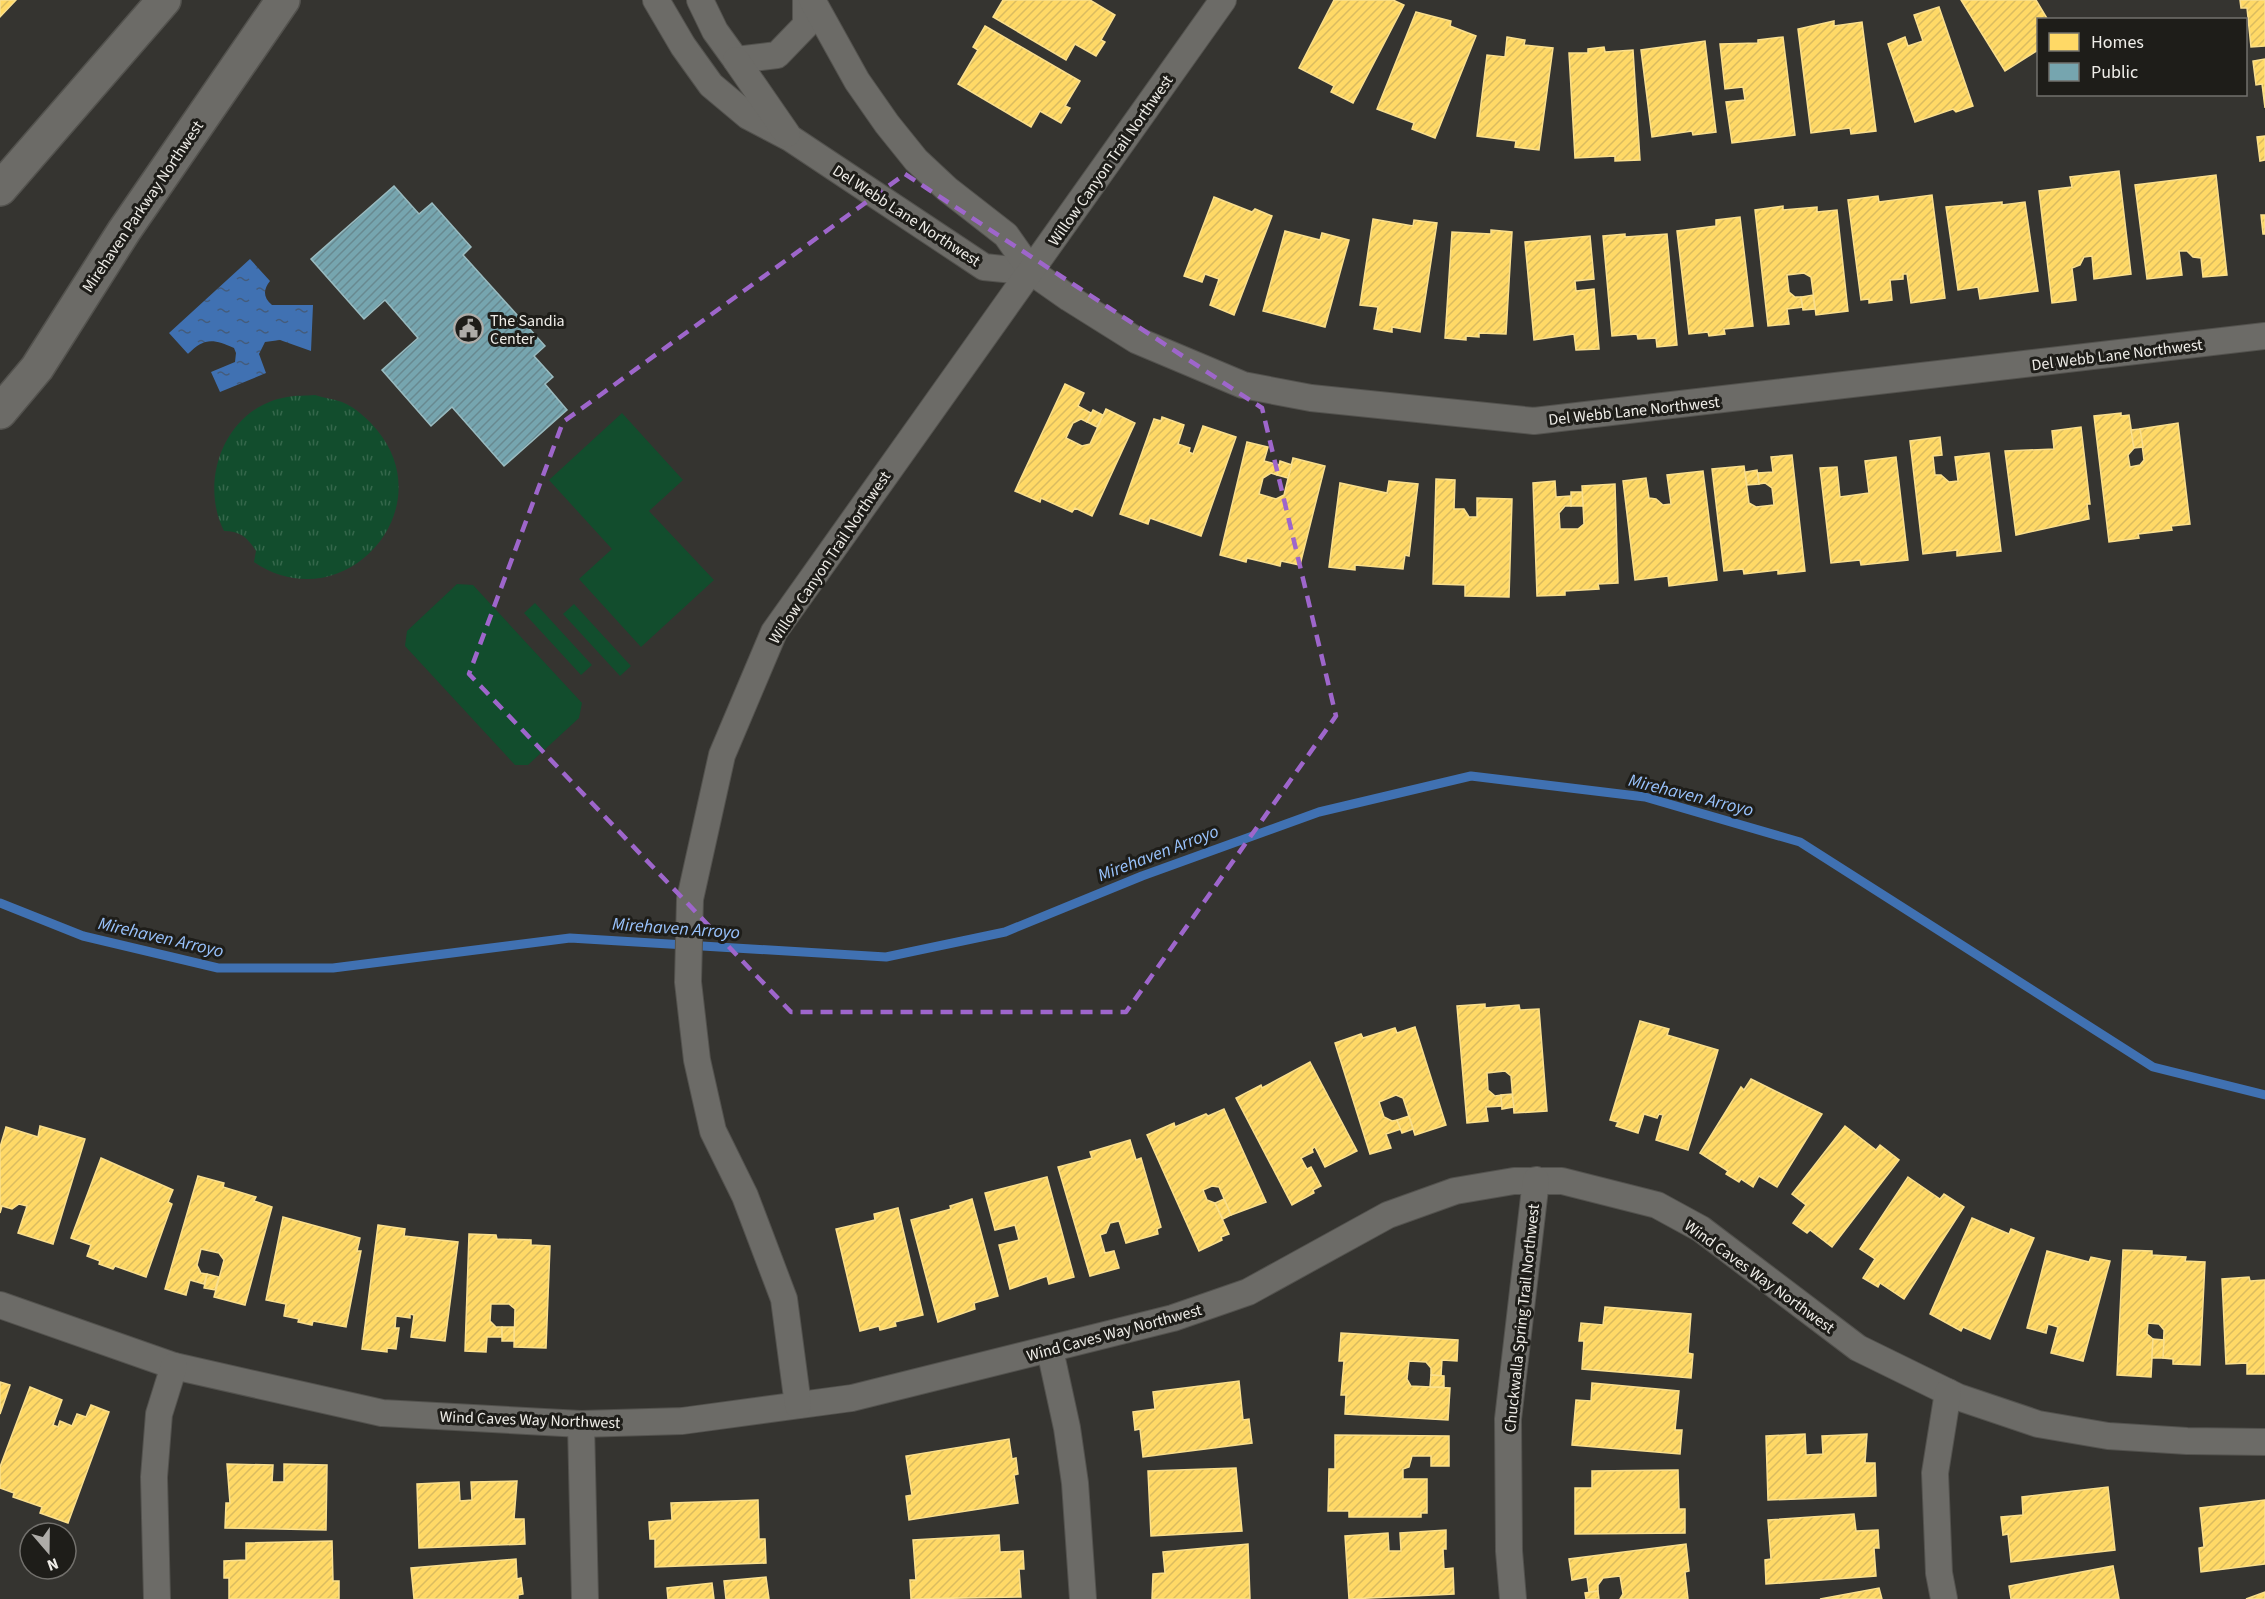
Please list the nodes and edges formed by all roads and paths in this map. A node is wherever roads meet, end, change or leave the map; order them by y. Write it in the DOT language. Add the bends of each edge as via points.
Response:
graph roads {
  1 [pos="164,0"];
  2 [pos="283,0"];
  3 [pos="656,0"];
  4 [pos="700,0"];
  5 [pos="806,0"];
  6 [pos="812,0"];
  7 [pos="1223,0"];
  8 [pos="736,60"];
  9 [pos="790,138"];
  10 [pos="0,189"];
  11 [pos="1032,272"];
  12 [pos="2265,336"];
  13 [pos="0,412"];
  14 [pos="1536,1180"];
  15 [pos="0,1305"];
  16 [pos="1050,1350"];
  17 [pos="174,1366"];
  18 [pos="1948,1392"];
  19 [pos="798,1405"];
  20 [pos="581,1424"];
  21 [pos="2265,1442"];
  22 [pos="157,1599"];
  23 [pos="585,1599"];
  24 [pos="1083,1599"];
  25 [pos="1513,1599"];
  26 [pos="1944,1599"];
  1 -- 10 [label="street"];
  2 -- 13 [label="street, Mirehaven Parkway Northwest" via="124,231 37,368"];
  3 -- 9 [label="street, Del Webb Lane Northwest" via="711,85 748,116"];
  4 -- 8 [label="street, Del Webb Lane Northwest" via="715,31"];
  5 -- 8 [label="street" via="806,25 777,55"];
  6 -- 11 [label="street, Del Webb Lane Northwest" via="856,81 901,142 947,189 1006,235"];
  7 -- 11 [label="street, Willow Canyon Trail Northwest"];
  8 -- 9 [label="street, Del Webb Lane Northwest"];
  9 -- 11 [label="street, Del Webb Lane Northwest" via="984,267"];
  11 -- 12 [label="street, Del Webb Lane Northwest" via="1137,340 1243,385 1311,398 1534,421"];
  11 -- 19 [label="street, Willow Canyon Trail Northwest" via="774,632 722,755 705,822 690,899 688,982 698,1060 713,1131 745,1196 784,1299"];
  14 -- 16 [label="street, Wind Caves Way Northwest" via="1455,1191 1388,1215 1248,1292 1173,1318"];
  14 -- 18 [label="street, Wind Caves Way Northwest" via="1562,1181 1657,1205 1701,1229 1858,1348"];
  14 -- 25 [label="street, Chuckwalla Spring Trail Northwest" via="1508,1419"];
  15 -- 17 [label="street, Wind Caves Way Northwest"];
  16 -- 19 [label="street, Wind Caves Way Northwest" via="852,1398"];
  16 -- 24 [label="street" via="1075,1483"];
  17 -- 20 [label="street, Wind Caves Way Northwest" via="381,1413"];
  17 -- 22 [label="street" via="159,1414 154,1477"];
  18 -- 21 [label="street, Wind Caves Way Northwest" via="2038,1424 2096,1434"];
  18 -- 26 [label="street" via="1935,1473 1939,1573"];
  19 -- 20 [label="street, Wind Caves Way Northwest" via="682,1421"];
  20 -- 23 [label="street"];
}
